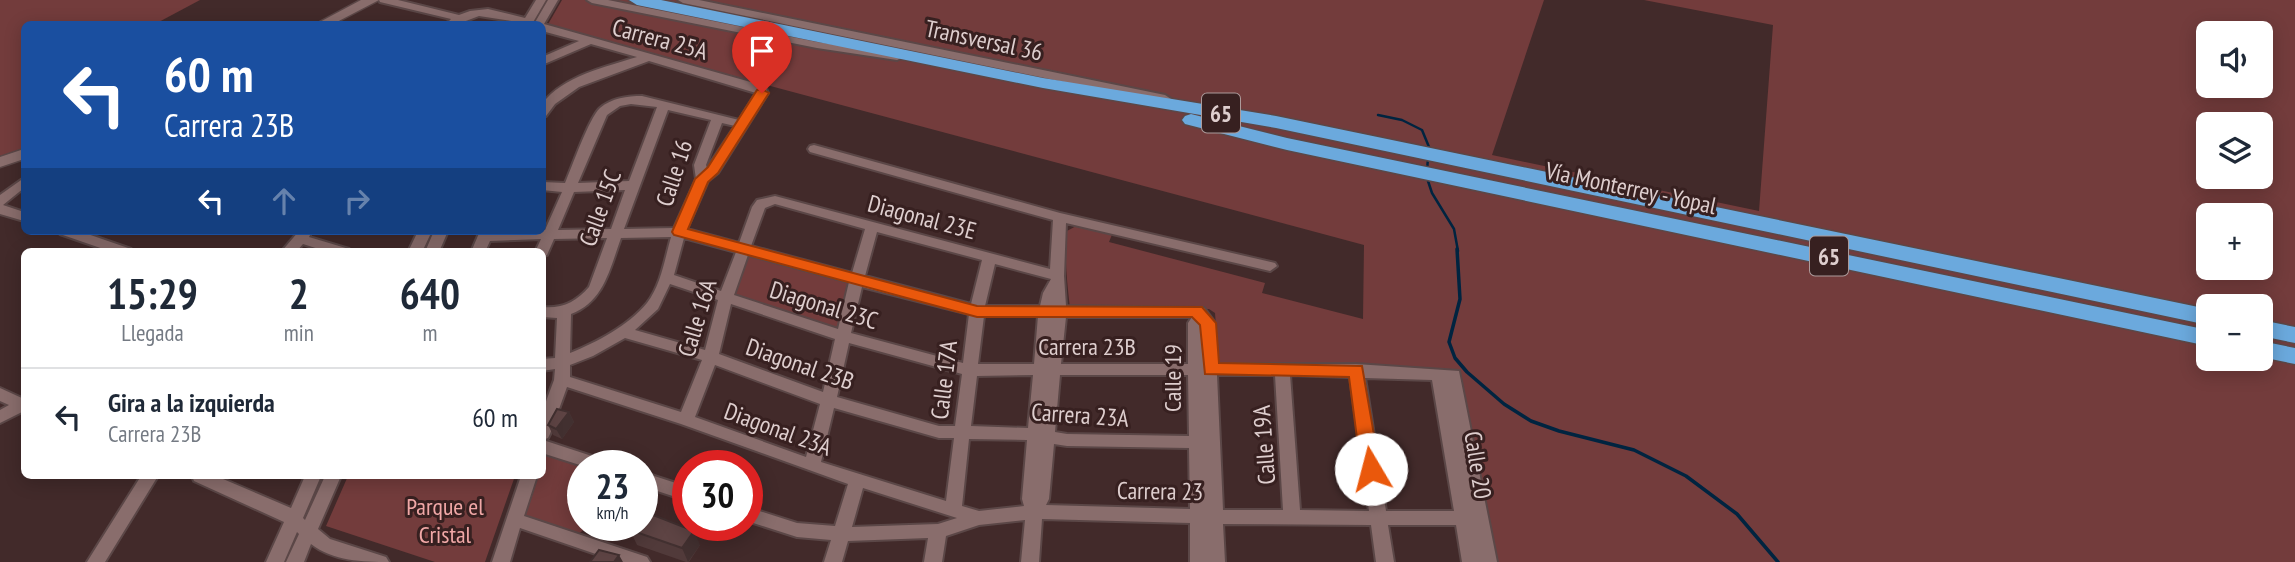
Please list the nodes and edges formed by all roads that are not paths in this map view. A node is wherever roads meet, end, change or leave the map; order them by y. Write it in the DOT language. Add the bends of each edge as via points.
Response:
graph roads {
  1 [pos="372,0"];
  2 [pos="384,0"];
  3 [pos="541,0"];
  4 [pos="553,0"];
  5 [pos="592,0"];
  6 [pos="636,0"];
  7 [pos="684,0"];
  8 [pos="329,21"];
  9 [pos="452,21"];
  10 [pos="457,21"];
  11 [pos="518,21"];
  12 [pos="530,21"];
  13 [pos="532,21"];
  14 [pos="546,29"];
  15 [pos="589,41"];
  16 [pos="647,58"];
  17 [pos="546,60"];
  18 [pos="962,67"];
  19 [pos="1043,83"];
  20 [pos="663,106"];
  21 [pos="546,108"];
  22 [pos="717,120"];
  23 [pos="1276,122"];
  24 [pos="741,124"];
  25 [pos="814,149"];
  26 [pos="21,155"];
  27 [pos="0,162"];
  28 [pos="21,162"];
  29 [pos="1452,167"];
  30 [pos="0,168"];
  31 [pos="702,179"];
  32 [pos="21,185"];
  33 [pos="632,185"];
  34 [pos="546,186"];
  35 [pos="570,188"];
  36 [pos="21,191"];
  37 [pos="546,193"];
  38 [pos="775,200"];
  39 [pos="1,203"];
  40 [pos="21,215"];
  41 [pos="1060,217"];
  42 [pos="872,227"];
  43 [pos="614,232"];
  44 [pos="679,232"];
  45 [pos="548,234"];
  46 [pos="77,235"];
  47 [pos="304,235"];
  48 [pos="115,248"];
  49 [pos="292,248"];
  50 [pos="335,248"];
  51 [pos="543,248"];
  52 [pos="744,248"];
  53 [pos="989,260"];
  54 [pos="1270,267"];
  55 [pos="666,278"];
  56 [pos="1057,279"];
  57 [pos="856,280"];
  58 [pos="725,299"];
  59 [pos="546,312"];
  60 [pos="564,312"];
  61 [pos="977,312"];
  62 [pos="1052,312"];
  63 [pos="2196,315"];
  64 [pos="1201,318"];
  65 [pos="2273,330"];
  66 [pos="623,332"];
  67 [pos="2196,335"];
  68 [pos="2295,335"];
  69 [pos="843,336"];
  70 [pos="2273,351"];
  71 [pos="2295,356"];
  72 [pos="710,357"];
  73 [pos="563,362"];
  74 [pos="546,364"];
  75 [pos="1047,368"];
  76 [pos="1194,369"];
  77 [pos="1211,369"];
  78 [pos="1282,369"];
  79 [pos="971,370"];
  80 [pos="1356,370"];
  81 [pos="1446,375"];
  82 [pos="562,380"];
  83 [pos="0,394"];
  84 [pos="830,401"];
  85 [pos="21,404"];
  86 [pos="21,406"];
  87 [pos="0,417"];
  88 [pos="686,420"];
  89 [pos="546,422"];
  90 [pos="962,434"];
  91 [pos="1041,435"];
  92 [pos="1195,442"];
  93 [pos="546,447"];
  94 [pos="567,454"];
  95 [pos="812,466"];
  96 [pos="148,479"];
  97 [pos="207,479"];
  98 [pos="312,479"];
  99 [pos="332,479"];
  100 [pos="528,479"];
  101 [pos="857,480"];
  102 [pos="953,508"];
  103 [pos="1034,512"];
  104 [pos="1206,517"];
  105 [pos="293,518"];
  106 [pos="979,518"];
  107 [pos="1293,518"];
  108 [pos="1471,518"];
  109 [pos="763,519"];
  110 [pos="1378,519"];
  111 [pos="517,520"];
  112 [pos="308,531"];
  113 [pos="938,531"];
  114 [pos="841,534"];
  115 [pos="96,562"];
  116 [pos="275,562"];
  117 [pos="295,562"];
  118 [pos="380,562"];
  119 [pos="501,562"];
  120 [pos="641,562"];
  121 [pos="834,562"];
  122 [pos="933,562"];
  123 [pos="1030,562"];
  124 [pos="1199,562"];
  125 [pos="1216,562"];
  126 [pos="1385,562"];
  127 [pos="1471,562"];
  128 [pos="1488,562"];
  1 -- 8 [label="main road"];
  2 -- 9 [label="street"];
  3 -- 12 [label="street"];
  4 -- 13 [label="street"];
  5 -- 18 [label="street, Transversal 36 / 65" via="817,46"];
  6 -- 18 [label="highway, Vía Monterrey - Yopal / 65"];
  7 -- 23 [label="street, Transversal 36 / 65"];
  10 -- 11 [label="street, Carrera 25A" via="480,10"];
  14 -- 15 [label="street, Carrera 25A"];
  15 -- 16 [label="street, Carrera 25A"];
  15 -- 17 [label="street"];
  16 -- 21 [label="street" via="565,90"];
  16 -- 24 [label="street, Carrera 25A" via="757,87 762,93"];
  18 -- 19 [label="highway, Vía Monterrey - Yopal / 65"];
  19 -- 23 [label="highway, Vía Monterrey - Yopal / 65"];
  19 -- 29 [label="highway, Vía Monterrey - Yopal / 65" via="1287,144 1390,164"];
  20 -- 22 [label="street"];
  20 -- 33 [label="street, Calle 15C"];
  20 -- 35 [label="street" via="642,100 618,102 602,113"];
  22 -- 24 [label="street"];
  22 -- 31 [label="street, Calle 16" via="700,165"];
  23 -- 29 [label="highway, Vía Monterrey - Yopal / 65" via="1399,146"];
  24 -- 31 [label="street" via="713,170"];
  25 -- 41 [label="street"];
  26 -- 27 [label="main road"];
  28 -- 30 [label="main road"];
  29 -- 63 [label="highway, Vía Monterrey - Yopal / 65"];
  29 -- 67 [label="highway, Vía Monterrey - Yopal / 65"];
  31 -- 44 [label="street, Calle 16"];
  32 -- 39 [label="street"];
  33 -- 35 [label="street"];
  33 -- 43 [label="street, Calle 15C"];
  34 -- 35 [label="street"];
  35 -- 37 [label="street"];
  35 -- 45 [label="street"];
  36 -- 39 [label="street"];
  38 -- 42 [label="street, Diagonal 23E"];
  38 -- 52 [label="street, Calle 16A" via="759,207"];
  39 -- 40 [label="street"];
  41 -- 54 [label="street"];
  41 -- 56 [label="street"];
  42 -- 53 [label="street, Diagonal 23E"];
  42 -- 57 [label="street"];
  43 -- 44 [label="street"];
  43 -- 45 [label="street"];
  43 -- 60 [label="street, Calle 15C" via="595,289"];
  44 -- 52 [label="street"];
  44 -- 55 [label="street, Calle 16"];
  45 -- 51 [label="street"];
  46 -- 48 [label="street"];
  47 -- 49 [label="street"];
  47 -- 50 [label="street"];
  52 -- 57 [label="street"];
  52 -- 58 [label="street, Calle 16A"];
  53 -- 56 [label="street, Diagonal 23E"];
  53 -- 61 [label="street, Calle 17A"];
  55 -- 58 [label="street, Diagonal 23C"];
  55 -- 66 [label="street, Calle 16" via="653,305"];
  56 -- 62 [label="street" via="1060,295"];
  57 -- 61 [label="street"];
  57 -- 69 [label="street"];
  58 -- 69 [label="street, Diagonal 23C"];
  58 -- 72 [label="street, Calle 16A"];
  59 -- 60 [label="street"];
  60 -- 73 [label="street"];
  61 -- 62 [label="street"];
  61 -- 79 [label="street, Calle 17A"];
  62 -- 64 [label="street" via="1191,310"];
  62 -- 75 [label="street"];
  64 -- 76 [label="street, Calle 19" via="1195,323"];
  64 -- 77 [label="street, Calle 19" via="1208,323"];
  65 -- 68 [label="highway"];
  66 -- 72 [label="street, Diagonal 23B"];
  66 -- 73 [label="street, Calle 16"];
  69 -- 79 [label="street, Diagonal 23C"];
  69 -- 84 [label="street"];
  70 -- 71 [label="highway"];
  72 -- 84 [label="street, Diagonal 23B"];
  72 -- 88 [label="street, Calle 16A"];
  73 -- 74 [label="street"];
  73 -- 82 [label="street"];
  75 -- 76 [label="street, Carrera 23B"];
  75 -- 79 [label="street, Carrera 23B"];
  75 -- 91 [label="street"];
  76 -- 77 [label="street, Carrera 23B"];
  76 -- 92 [label="street, Calle 19"];
  77 -- 78 [label="street, Carrera 23B"];
  77 -- 104 [label="street, Calle 19"];
  78 -- 80 [label="street, Carrera 23B"];
  78 -- 107 [label="street, Calle 19A"];
  79 -- 90 [label="street, Calle 17A"];
  80 -- 81 [label="street, Carrera 23B"];
  80 -- 110 [label="street"];
  81 -- 108 [label="street, Calle 20"];
  82 -- 88 [label="street, Diagonal 23A"];
  82 -- 89 [label="street"];
  83 -- 85 [label="street"];
  84 -- 90 [label="street, Diagonal 23B" via="939,432"];
  84 -- 95 [label="street"];
  86 -- 87 [label="street"];
  88 -- 95 [label="street, Diagonal 23A"];
  90 -- 91 [label="street, Carrera 23A"];
  90 -- 102 [label="street, Calle 17A"];
  91 -- 92 [label="street, Carrera 23A" via="1067,440"];
  91 -- 103 [label="street" via="1041,499"];
  92 -- 104 [label="street, Calle 19"];
  93 -- 94 [label="street"];
  95 -- 101 [label="street, Diagonal 23A"];
  96 -- 115 [label="street"];
  97 -- 105 [label="street"];
  98 -- 105 [label="street"];
  99 -- 112 [label="street"];
  100 -- 111 [label="street"];
  101 -- 102 [label="street, Diagonal 23A"];
  101 -- 114 [label="street"];
  102 -- 106 [label="street, Diagonal 23A"];
  103 -- 104 [label="street, Carrera 23"];
  103 -- 106 [label="street, Carrera 23"];
  103 -- 123 [label="street"];
  104 -- 107 [label="street, Carrera 23"];
  104 -- 124 [label="street, Calle 19"];
  104 -- 125 [label="street, Calle 19"];
  105 -- 112 [label="street"];
  105 -- 116 [label="street"];
  106 -- 113 [label="street, Carrera 23"];
  107 -- 110 [label="street, Carrera 23"];
  108 -- 110 [label="street, Carrera 23"];
  108 -- 127 [label="street, Calle 20"];
  108 -- 128 [label="street"];
  109 -- 114 [label="street, Carrera 23" via="797,530"];
  110 -- 126 [label="street"];
  111 -- 119 [label="street"];
  111 -- 120 [label="street"];
  112 -- 117 [label="street"];
  112 -- 118 [label="street" via="324,544"];
  113 -- 114 [label="street, Carrera 23"];
  113 -- 122 [label="street"];
  114 -- 121 [label="street"];
}
